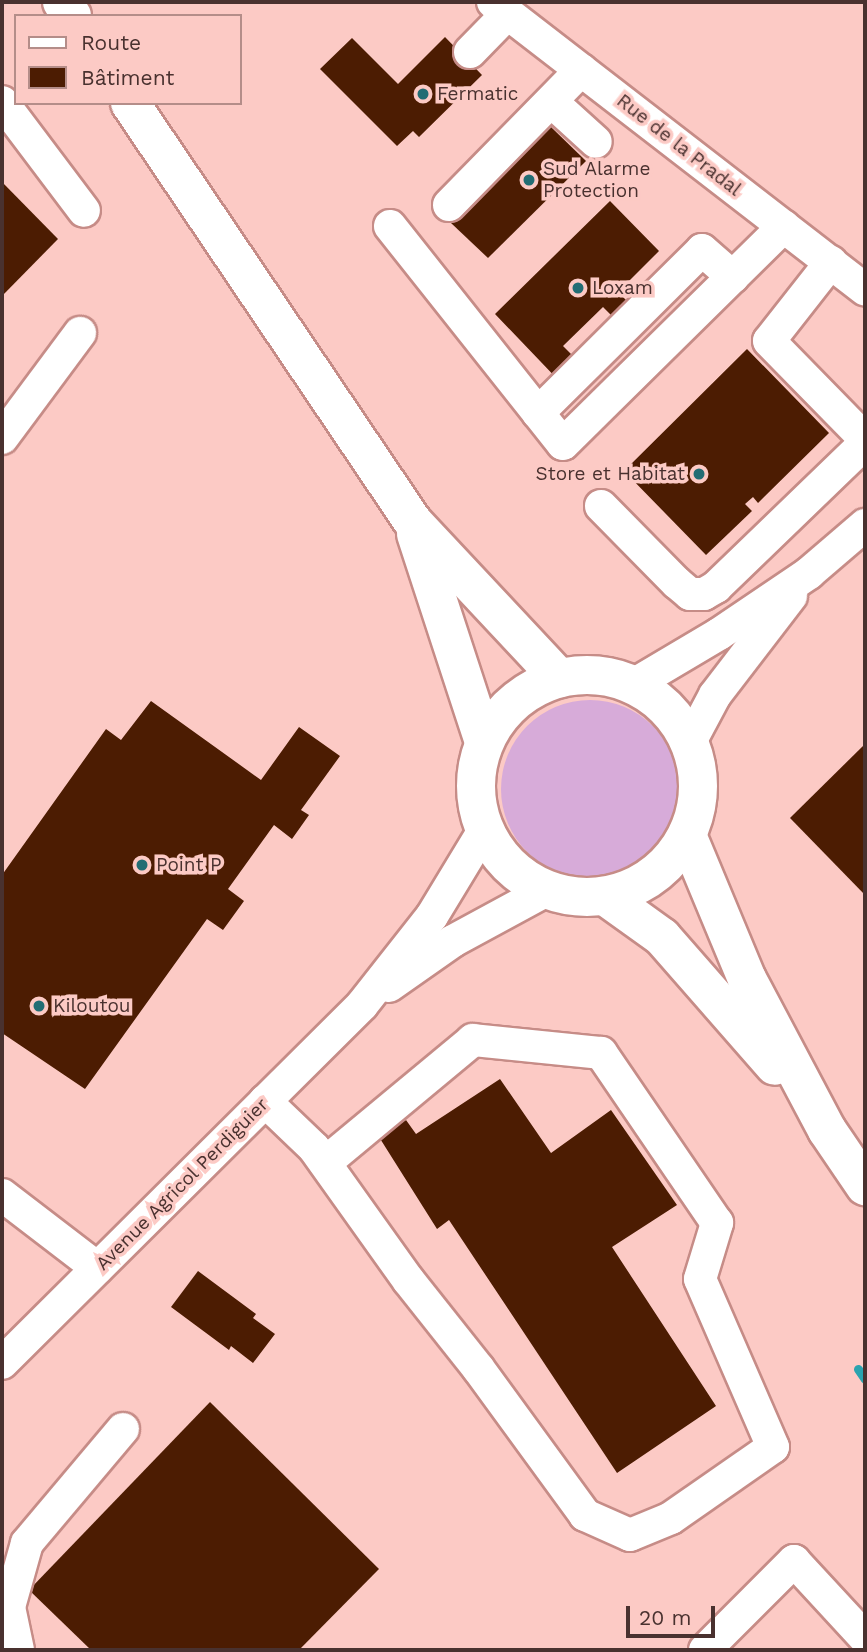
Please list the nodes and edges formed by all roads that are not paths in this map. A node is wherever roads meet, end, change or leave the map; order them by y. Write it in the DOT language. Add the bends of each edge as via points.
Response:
graph roads {
  1 [pos="500,8"];
  2 [pos="470,52"];
  3 [pos="581,70"];
  4 [pos="2,102"];
  5 [pos="552,102"];
  6 [pos="132,105"];
  7 [pos="596,142"];
  8 [pos="449,205"];
  9 [pos="84,211"];
  10 [pos="390,226"];
  11 [pos="784,226"];
  12 [pos="831,262"];
  13 [pos="865,289"];
  14 [pos="80,333"];
  15 [pos="2,438"];
  16 [pos="865,441"];
  17 [pos="601,506"];
  18 [pos="412,522"];
  19 [pos="865,524"];
  20 [pos="809,573"];
  21 [pos="559,678"];
  22 [pos="634,685"];
  23 [pos="484,742"];
  24 [pos="690,742"];
  25 [pos="484,830"];
  26 [pos="687,835"];
  27 [pos="547,890"];
  28 [pos="606,896"];
  29 [pos="362,1005"];
  30 [pos="265,1101"];
  31 [pos="827,1130"];
  32 [pos="325,1163"];
  33 [pos="865,1186"];
  34 [pos="2,1195"];
  35 [pos="97,1268"];
  36 [pos="2,1363"];
  37 [pos="123,1429"];
  38 [pos="865,1638"];
  39 [pos="18,1650"];
  40 [pos="705,1650"];
  1 -- 2 [label="street"];
  1 -- 3 [label="street, Rue de la Pradal"];
  3 -- 5 [label="street"];
  3 -- 11 [label="street, Rue de la Pradal"];
  4 -- 9 [label="street"];
  5 -- 7 [label="street"];
  5 -- 8 [label="street"];
  6 -- 18 [label="main road"];
  10 -- 11 [label="street" via="562,444"];
  11 -- 12 [label="street, Rue de la Pradal"];
  12 -- 13 [label="street, Rue de la Pradal"];
  12 -- 16 [label="street" via="769,341"];
  14 -- 15 [label="street"];
  16 -- 17 [label="street" via="704,594 690,594 677,583"];
  18 -- 21 [label="main road"];
  18 -- 23 [label="main road"];
  19 -- 20 [label="street"];
  20 -- 22 [label="street"];
  20 -- 24 [label="street" via="715,695"];
  21 -- 22 [label="main road" via="609,676"];
  21 -- 23 [label="main road" via="528,691 502,713"];
  22 -- 24 [label="main road" via="676,718"];
  23 -- 25 [label="main road" via="476,771 476,801"];
  24 -- 26 [label="main road" via="697,794"];
  25 -- 27 [label="main road" via="499,855 520,876"];
  25 -- 29 [label="street, Avenue Agricol Perdiguier" via="432,916"];
  26 -- 28 [label="main road" via="667,863 639,884"];
  26 -- 31 [label="main road" via="747,979"];
  27 -- 28 [label="main road" via="576,897"];
  27 -- 29 [label="street, Avenue Agricol Perdiguier" via="453,941"];
  28 -- 31 [label="main road" via="662,937"];
  29 -- 30 [label="street, Avenue Agricol Perdiguier"];
  30 -- 32 [label="street"];
  30 -- 35 [label="street, Avenue Agricol Perdiguier"];
  31 -- 33 [label="main road"];
  32 -- 32 [label="street" via="585,1515 630,1535 671,1518 772,1447 700,1279 718,1223 601,1053 473,1040"];
  34 -- 35 [label="street"];
  35 -- 36 [label="street, Avenue Agricol Perdiguier"];
  37 -- 39 [label="street" via="27,1543 9,1607"];
  38 -- 40 [label="street" via="794,1561"];
}
